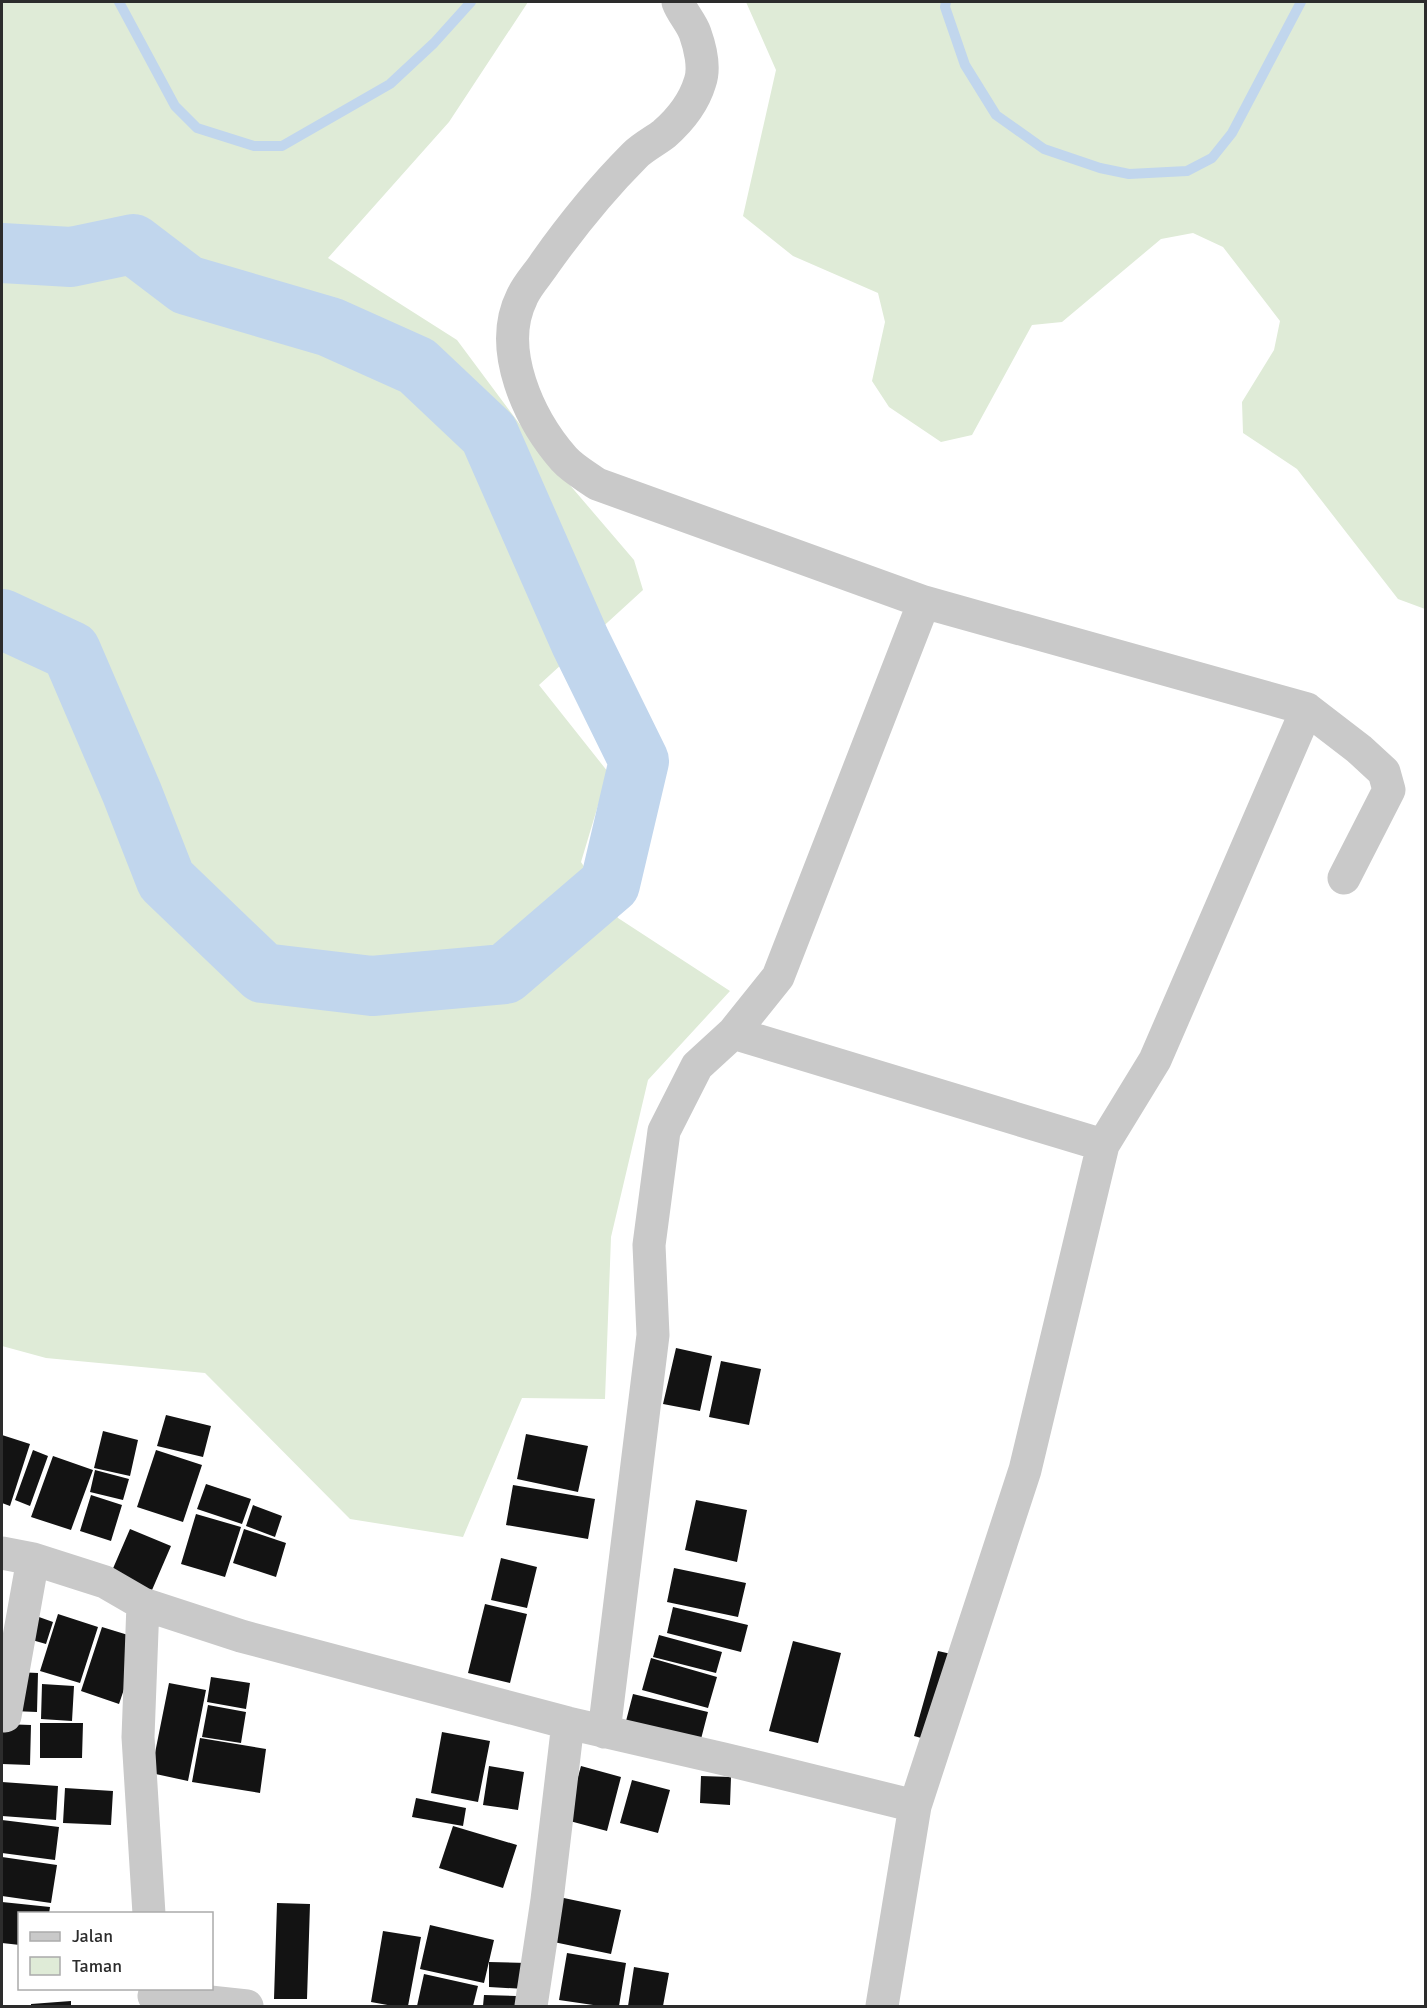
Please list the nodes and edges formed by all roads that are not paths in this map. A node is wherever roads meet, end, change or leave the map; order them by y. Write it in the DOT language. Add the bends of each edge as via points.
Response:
graph roads {
  1 [pos="678,2"];
  2 [pos="924,603"];
  3 [pos="1306,709"];
  4 [pos="1344,878"];
  5 [pos="733,1033"];
  6 [pos="1103,1144"];
  7 [pos="2,1552"];
  8 [pos="33,1559"];
  9 [pos="143,1604"];
  10 [pos="5,1716"];
  11 [pos="568,1723"];
  12 [pos="604,1732"];
  13 [pos="915,1806"];
  14 [pos="149,1912"];
  15 [pos="154,1997"];
  16 [pos="247,2007"];
  17 [pos="531,2007"];
  18 [pos="882,2007"];
  1 -- 2 [label="street" via="695,32 701,80 681,117 637,153 601,191 522,297 512,331 516,368 527,405 566,461 597,483"];
  2 -- 3 [label="street"];
  2 -- 5 [label="street" via="778,977"];
  3 -- 4 [label="street" via="1384,771 1389,790"];
  3 -- 6 [label="street" via="1155,1060"];
  5 -- 6 [label="street"];
  5 -- 12 [label="street" via="697,1066 664,1131 649,1245 653,1335"];
  6 -- 13 [label="street" via="1025,1470"];
  7 -- 8 [label="street"];
  8 -- 9 [label="street" via="105,1582"];
  8 -- 10 [label="street"];
  9 -- 11 [label="street" via="241,1635"];
  9 -- 14 [label="street" via="138,1737"];
  11 -- 12 [label="street"];
  11 -- 17 [label="street"];
  12 -- 13 [label="street"];
  13 -- 18 [label="street"];
  15 -- 16 [label="street"];
}
